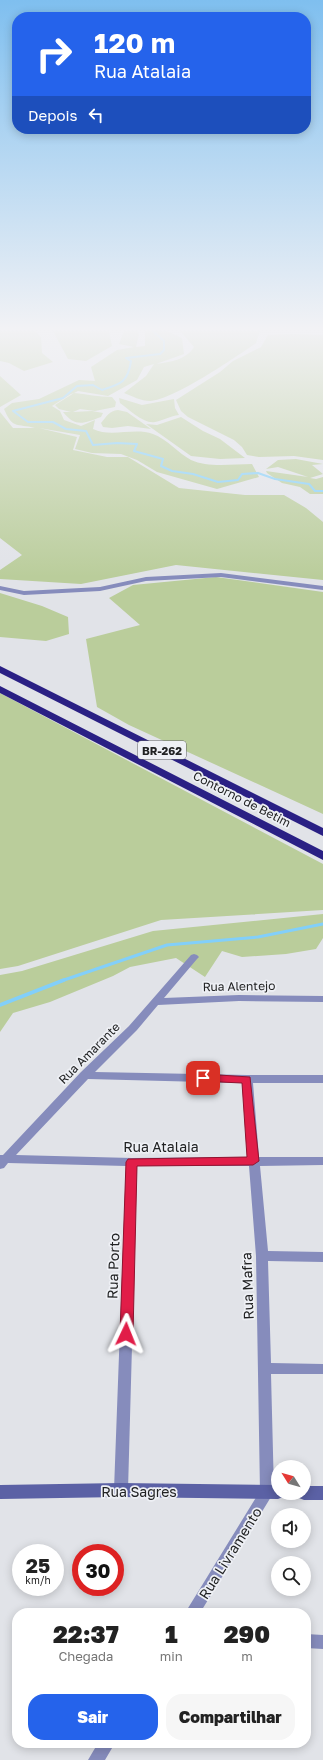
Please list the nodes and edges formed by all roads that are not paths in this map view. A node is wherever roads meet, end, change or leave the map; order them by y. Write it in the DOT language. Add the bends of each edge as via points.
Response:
graph roads {
  1 [pos="0,588"];
  2 [pos="323,588"];
  3 [pos="0,669"];
  4 [pos="0,689"];
  5 [pos="323,833"];
  6 [pos="323,856"];
  7 [pos="194,957"];
  8 [pos="323,999"];
  9 [pos="156,1002"];
  10 [pos="85,1075"];
  11 [pos="247,1079"];
  12 [pos="323,1079"];
  13 [pos="2,1161"];
  14 [pos="253,1161"];
  15 [pos="323,1161"];
  16 [pos="132,1162"];
  17 [pos="0,1174"];
  18 [pos="262,1256"];
  19 [pos="323,1257"];
  20 [pos="264,1368"];
  21 [pos="323,1369"];
  22 [pos="271,1476"];
  23 [pos="121,1490"];
  24 [pos="0,1492"];
  25 [pos="271,1492"];
  26 [pos="311,1493"];
  27 [pos="323,1493"];
  28 [pos="271,1494"];
  29 [pos="195,1608"];
  30 [pos="311,1642"];
  31 [pos="323,1642"];
  32 [pos="104,1748"];
  33 [pos="96,1760"];
  1 -- 2 [label="street" via="24,592 100,589 146,579 221,574"];
  3 -- 5 [label="highway, Contorno de Betim / BR-262"];
  4 -- 6 [label="highway, Contorno de Betim / BR-262"];
  7 -- 9 [label="street, Rua Amarante"];
  8 -- 9 [label="street, Rua Alentejo" via="239,998"];
  9 -- 10 [label="street, Rua Amarante"];
  10 -- 11 [label="street"];
  10 -- 13 [label="street, Rua Amarante"];
  11 -- 12 [label="street"];
  11 -- 14 [label="street, Rua Mafra"];
  13 -- 16 [label="street, Rua Atalaia"];
  13 -- 17 [label="street"];
  14 -- 15 [label="street, Rua Atalaia"];
  14 -- 16 [label="street, Rua Atalaia"];
  14 -- 18 [label="street, Rua Mafra"];
  16 -- 23 [label="street, Rua Porto"];
  18 -- 19 [label="street"];
  18 -- 20 [label="street, Rua Mafra"];
  20 -- 21 [label="street"];
  20 -- 22 [label="street, Rua Mafra"];
  23 -- 24 [label="street, Rua Sagres"];
  23 -- 25 [label="street, Rua Sagres"];
  26 -- 27 [label="street"];
  28 -- 29 [label="street, Rua Livramento"];
  30 -- 31 [label="street"];
  32 -- 33 [label="street"];
}
